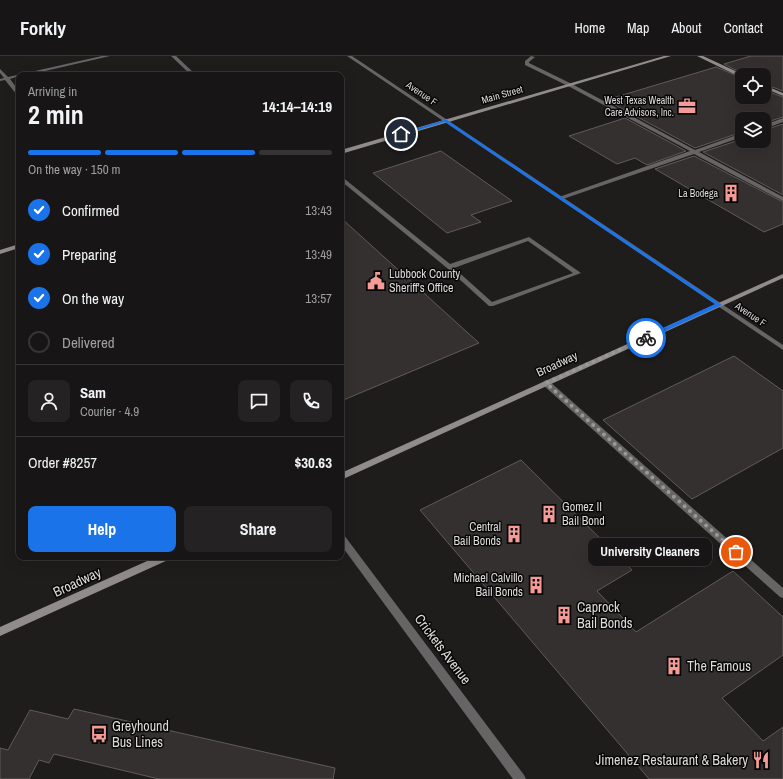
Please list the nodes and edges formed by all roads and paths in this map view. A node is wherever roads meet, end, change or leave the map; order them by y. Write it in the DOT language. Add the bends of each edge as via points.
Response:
graph roads {
  1 [pos="108,56"];
  2 [pos="173,56"];
  3 [pos="349,56"];
  4 [pos="530,56"];
  5 [pos="538,56"];
  6 [pos="669,56"];
  7 [pos="699,56"];
  8 [pos="0,70"];
  9 [pos="34,72"];
  10 [pos="191,72"];
  11 [pos="735,73"];
  12 [pos="16,76"];
  13 [pos="7,78"];
  14 [pos="0,80"];
  15 [pos="570,84"];
  16 [pos="771,89"];
  17 [pos="16,90"];
  18 [pos="783,95"];
  19 [pos="783,120"];
  20 [pos="446,121"];
  21 [pos="771,124"];
  22 [pos="735,137"];
  23 [pos="344,151"];
  24 [pos="694,151"];
  25 [pos="344,180"];
  26 [pos="561,198"];
  27 [pos="783,199"];
  28 [pos="16,247"];
  29 [pos="0,252"];
  30 [pos="448,267"];
  31 [pos="783,276"];
  32 [pos="719,305"];
  33 [pos="783,348"];
  34 [pos="546,383"];
  35 [pos="344,476"];
  36 [pos="344,542"];
  37 [pos="158,560"];
  38 [pos="783,594"];
  39 [pos="0,632"];
  40 [pos="520,779"];
  1 -- 9 [label="street"];
  2 -- 10 [label="street"];
  3 -- 20 [label="street, Avenue F"];
  4 -- 5 [label="street"];
  4 -- 15 [label="street" via="527,64"];
  6 -- 15 [label="street, Main Street"];
  7 -- 11 [label="street"];
  8 -- 13 [label="street"];
  12 -- 13 [label="street"];
  13 -- 14 [label="street"];
  13 -- 17 [label="street"];
  15 -- 20 [label="street, Main Street"];
  15 -- 24 [label="street"];
  16 -- 18 [label="street"];
  19 -- 21 [label="street"];
  20 -- 23 [label="street, Main Street"];
  20 -- 26 [label="street, Avenue F"];
  22 -- 24 [label="street"];
  24 -- 26 [label="street"];
  24 -- 27 [label="street"];
  25 -- 30 [label="street"];
  26 -- 32 [label="street, Avenue F"];
  28 -- 29 [label="street"];
  30 -- 30 [label="street" via="491,305 578,273 529,238"];
  31 -- 32 [label="street, Broadway"];
  32 -- 33 [label="street, Avenue F"];
  32 -- 34 [label="street, Broadway"];
  34 -- 35 [label="street, Broadway"];
  34 -- 38 [label="street"];
  36 -- 40 [label="street, Crickets Avenue"];
  37 -- 39 [label="street, Broadway"];
}
